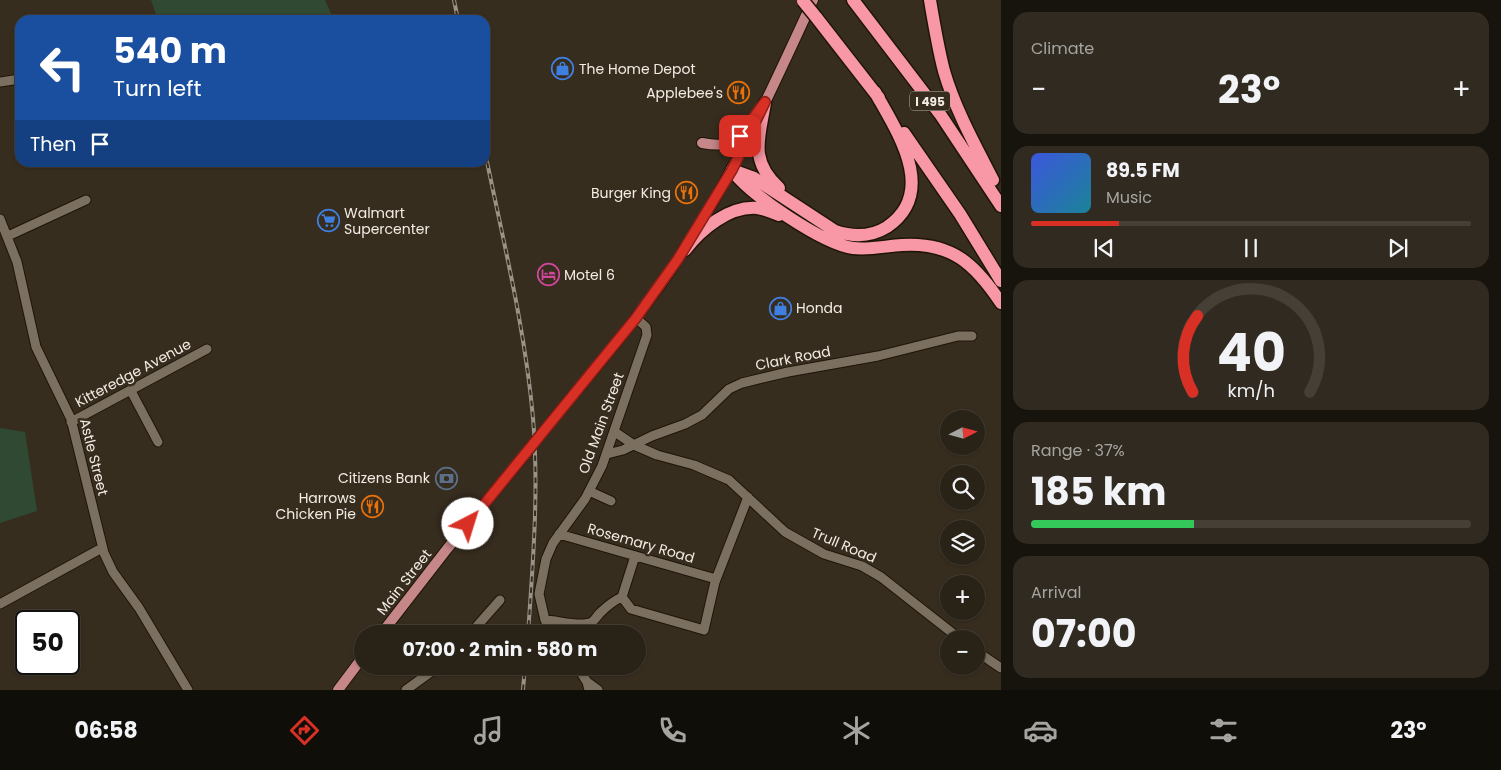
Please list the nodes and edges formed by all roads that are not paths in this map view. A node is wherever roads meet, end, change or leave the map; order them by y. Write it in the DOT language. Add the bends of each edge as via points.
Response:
graph roads {
  1 [pos="806,0"];
  2 [pos="854,0"];
  3 [pos="930,0"];
  4 [pos="15,80"];
  5 [pos="0,82"];
  6 [pos="875,92"];
  7 [pos="765,102"];
  8 [pos="702,143"];
  9 [pos="732,170"];
  10 [pos="1001,196"];
  11 [pos="86,200"];
  12 [pos="793,202"];
  13 [pos="1001,206"];
  14 [pos="0,219"];
  15 [pos="796,222"];
  16 [pos="8,236"];
  17 [pos="685,250"];
  18 [pos="1001,281"];
  19 [pos="1001,303"];
  20 [pos="636,318"];
  21 [pos="972,336"];
  22 [pos="207,349"];
  23 [pos="131,391"];
  24 [pos="71,422"];
  25 [pos="615,432"];
  26 [pos="158,442"];
  27 [pos="634,445"];
  28 [pos="607,454"];
  29 [pos="589,491"];
  30 [pos="748,497"];
  31 [pos="612,501"];
  32 [pos="559,534"];
  33 [pos="102,548"];
  34 [pos="635,556"];
  35 [pos="716,579"];
  36 [pos="622,597"];
  37 [pos="500,600"];
  38 [pos="0,604"];
  39 [pos="545,620"];
  40 [pos="388,625"];
  41 [pos="478,625"];
  42 [pos="548,625"];
  43 [pos="948,630"];
  44 [pos="985,657"];
  45 [pos="1001,668"];
  46 [pos="354,669"];
  47 [pos="427,675"];
  48 [pos="582,675"];
  49 [pos="588,686"];
  50 [pos="188,690"];
  51 [pos="338,690"];
  52 [pos="406,690"];
  53 [pos="598,690"];
  1 -- 6 [label="highway, I 495, bridge"];
  1 -- 7 [label="main road, Main Street"];
  2 -- 13 [label="highway, I 495" via="940,114"];
  3 -- 10 [label="highway" via="937,42 956,105"];
  4 -- 5 [label="street"];
  6 -- 12 [label="highway" via="899,136 910,165 911,191 901,213 878,232 853,235 831,229"];
  6 -- 18 [label="highway, I 495" via="960,214"];
  7 -- 8 [label="main road" via="732,143 719,146"];
  7 -- 9 [label="main road, Main Street"];
  7 -- 12 [label="highway" via="758,146 762,168"];
  9 -- 12 [label="highway" via="754,178"];
  9 -- 15 [label="highway" via="750,189"];
  9 -- 17 [label="main road, Main Street"];
  11 -- 16 [label="street"];
  14 -- 16 [label="street, Astle Street"];
  15 -- 17 [label="highway" via="760,209 739,210 710,225"];
  15 -- 19 [label="highway" via="847,246 922,245 949,252 973,267"];
  16 -- 24 [label="street, Astle Street" via="23,282 36,347"];
  17 -- 20 [label="main road, Main Street"];
  20 -- 25 [label="street, Old Main Street" via="646,327 648,335 619,412"];
  20 -- 40 [label="main road, Main Street, bridge"];
  21 -- 27 [label="street, Clark Road" via="958,336 878,356 742,383 729,389 702,415"];
  22 -- 23 [label="street, Kitteredge Avenue"];
  23 -- 24 [label="street, Kitteredge Avenue"];
  23 -- 26 [label="street"];
  24 -- 33 [label="street, Astle Street"];
  25 -- 27 [label="street, Trull Road"];
  25 -- 28 [label="street, Old Main Street"];
  27 -- 28 [label="street"];
  27 -- 30 [label="street, Trull Road" via="719,474"];
  28 -- 29 [label="street, Old Main Street"];
  29 -- 31 [label="street"];
  29 -- 32 [label="street, Old Main Street"];
  30 -- 35 [label="street"];
  30 -- 43 [label="street, Trull Road" via="785,532 824,554 862,566"];
  32 -- 34 [label="street, Rosemary Road"];
  32 -- 39 [label="street, Old Main Street" via="546,559 539,594"];
  33 -- 38 [label="street"];
  33 -- 50 [label="street, Astle Street" via="113,572 139,608"];
  34 -- 35 [label="street, Rosemary Road"];
  34 -- 36 [label="street"];
  35 -- 36 [label="street" via="704,630 631,609"];
  36 -- 39 [label="street" via="592,622"];
  37 -- 41 [label="street"];
  39 -- 42 [label="street, Old Main Street"];
  44 -- 45 [label="street"];
  46 -- 51 [label="main road"];
  47 -- 52 [label="street"];
  48 -- 49 [label="street"];
  49 -- 53 [label="street"];
}
